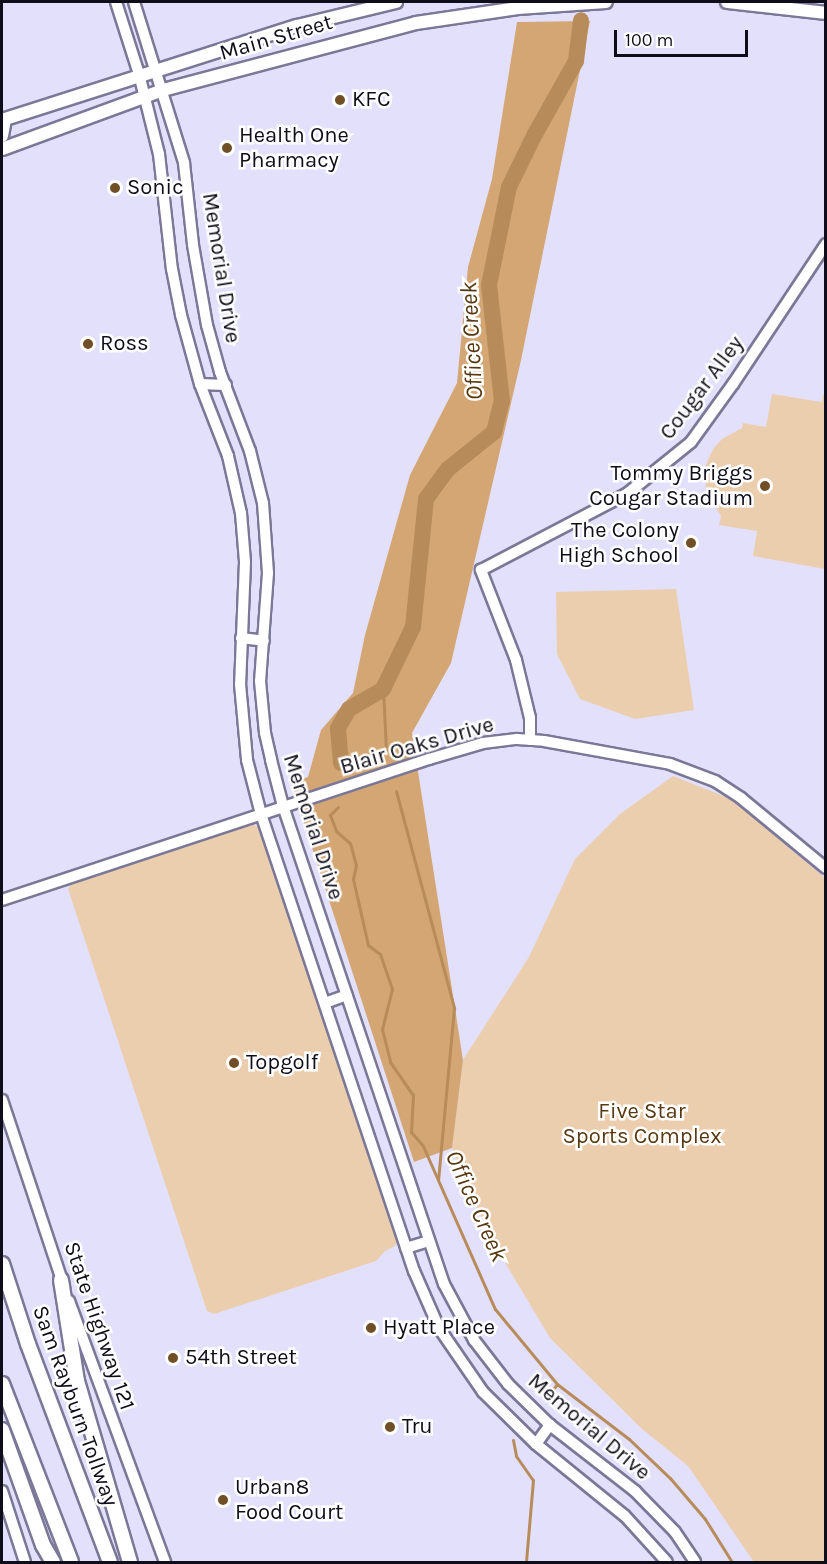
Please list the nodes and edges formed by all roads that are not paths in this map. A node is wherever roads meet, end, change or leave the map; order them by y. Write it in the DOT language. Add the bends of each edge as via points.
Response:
graph roads {
  1 [pos="116,2"];
  2 [pos="134,2"];
  3 [pos="396,2"];
  4 [pos="606,2"];
  5 [pos="727,2"];
  6 [pos="825,13"];
  7 [pos="156,69"];
  8 [pos="139,74"];
  9 [pos="163,90"];
  10 [pos="144,97"];
  11 [pos="3,120"];
  12 [pos="2,136"];
  13 [pos="2,149"];
  14 [pos="825,244"];
  15 [pos="220,372"];
  16 [pos="200,384"];
  17 [pos="225,385"];
  18 [pos="241,638"];
  19 [pos="264,641"];
  20 [pos="530,740"];
  21 [pos="283,806"];
  22 [pos="261,814"];
  23 [pos="825,868"];
  24 [pos="2,900"];
  25 [pos="347,995"];
  26 [pos="325,1004"];
  27 [pos="2,1100"];
  28 [pos="429,1240"];
  29 [pos="406,1248"];
  30 [pos="2,1264"];
  31 [pos="61,1280"];
  32 [pos="2,1384"];
  33 [pos="550,1425"];
  34 [pos="2,1430"];
  35 [pos="536,1444"];
  36 [pos="2,1491"];
  37 [pos="25,1563"];
  38 [pos="53,1563"];
  39 [pos="71,1563"];
  40 [pos="110,1563"];
  41 [pos="130,1563"];
  42 [pos="165,1563"];
  43 [pos="667,1563"];
  44 [pos="695,1563"];
  1 -- 8 [label="street, Memorial Drive"];
  2 -- 7 [label="street, Memorial Drive"];
  3 -- 7 [label="main road, Main Street" via="297,26"];
  4 -- 9 [label="main road, Main Street" via="518,8 416,23"];
  5 -- 6 [label="main road"];
  7 -- 8 [label="main road, Main Street"];
  7 -- 9 [label="street, Memorial Drive"];
  8 -- 10 [label="street, Memorial Drive"];
  8 -- 11 [label="main road, Main Street"];
  9 -- 10 [label="main road, Main Street"];
  9 -- 15 [label="street, Memorial Drive" via="184,163 196,267"];
  10 -- 13 [label="main road, Main Street"];
  10 -- 16 [label="street, Memorial Drive" via="159,154 172,269"];
  11 -- 12 [label="main road"];
  14 -- 20 [label="street, Cougar Alley" via="705,425 673,459 625,495 481,570 516,660 530,718"];
  15 -- 16 [label="street"];
  15 -- 17 [label="street, Memorial Drive"];
  16 -- 17 [label="street"];
  16 -- 18 [label="street, Memorial Drive" via="228,456 241,513 245,562"];
  17 -- 19 [label="street, Memorial Drive" via="250,452 263,503 268,573"];
  18 -- 19 [label="street"];
  18 -- 22 [label="street, Memorial Drive" via="240,684 247,760"];
  19 -- 21 [label="street, Memorial Drive" via="260,681 265,733"];
  20 -- 21 [label="street, Blair Oaks Drive" via="465,747"];
  20 -- 23 [label="street, Blair Oaks Drive" via="670,765 715,781"];
  21 -- 22 [label="street, Blair Oaks Drive"];
  21 -- 25 [label="street, Memorial Drive"];
  22 -- 24 [label="street, Blair Oaks Drive"];
  22 -- 26 [label="street, Memorial Drive"];
  25 -- 26 [label="street"];
  25 -- 28 [label="street, Memorial Drive"];
  26 -- 29 [label="street, Memorial Drive"];
  27 -- 31 [label="street, State Highway 121"];
  28 -- 29 [label="street"];
  28 -- 33 [label="street, Memorial Drive" via="444,1284 474,1340 508,1384"];
  29 -- 35 [label="street, Memorial Drive" via="426,1302 454,1353 483,1392"];
  30 -- 40 [label="highway, Sam Rayburn Tollway"];
  31 -- 41 [label="highway" via="77,1381"];
  31 -- 42 [label="street, State Highway 121"];
  32 -- 39 [label="highway"];
  33 -- 35 [label="street"];
  33 -- 44 [label="street, Memorial Drive" via="635,1491 675,1532"];
  34 -- 38 [label="highway"];
  35 -- 43 [label="street, Memorial Drive" via="625,1516"];
  36 -- 37 [label="street"];
}
